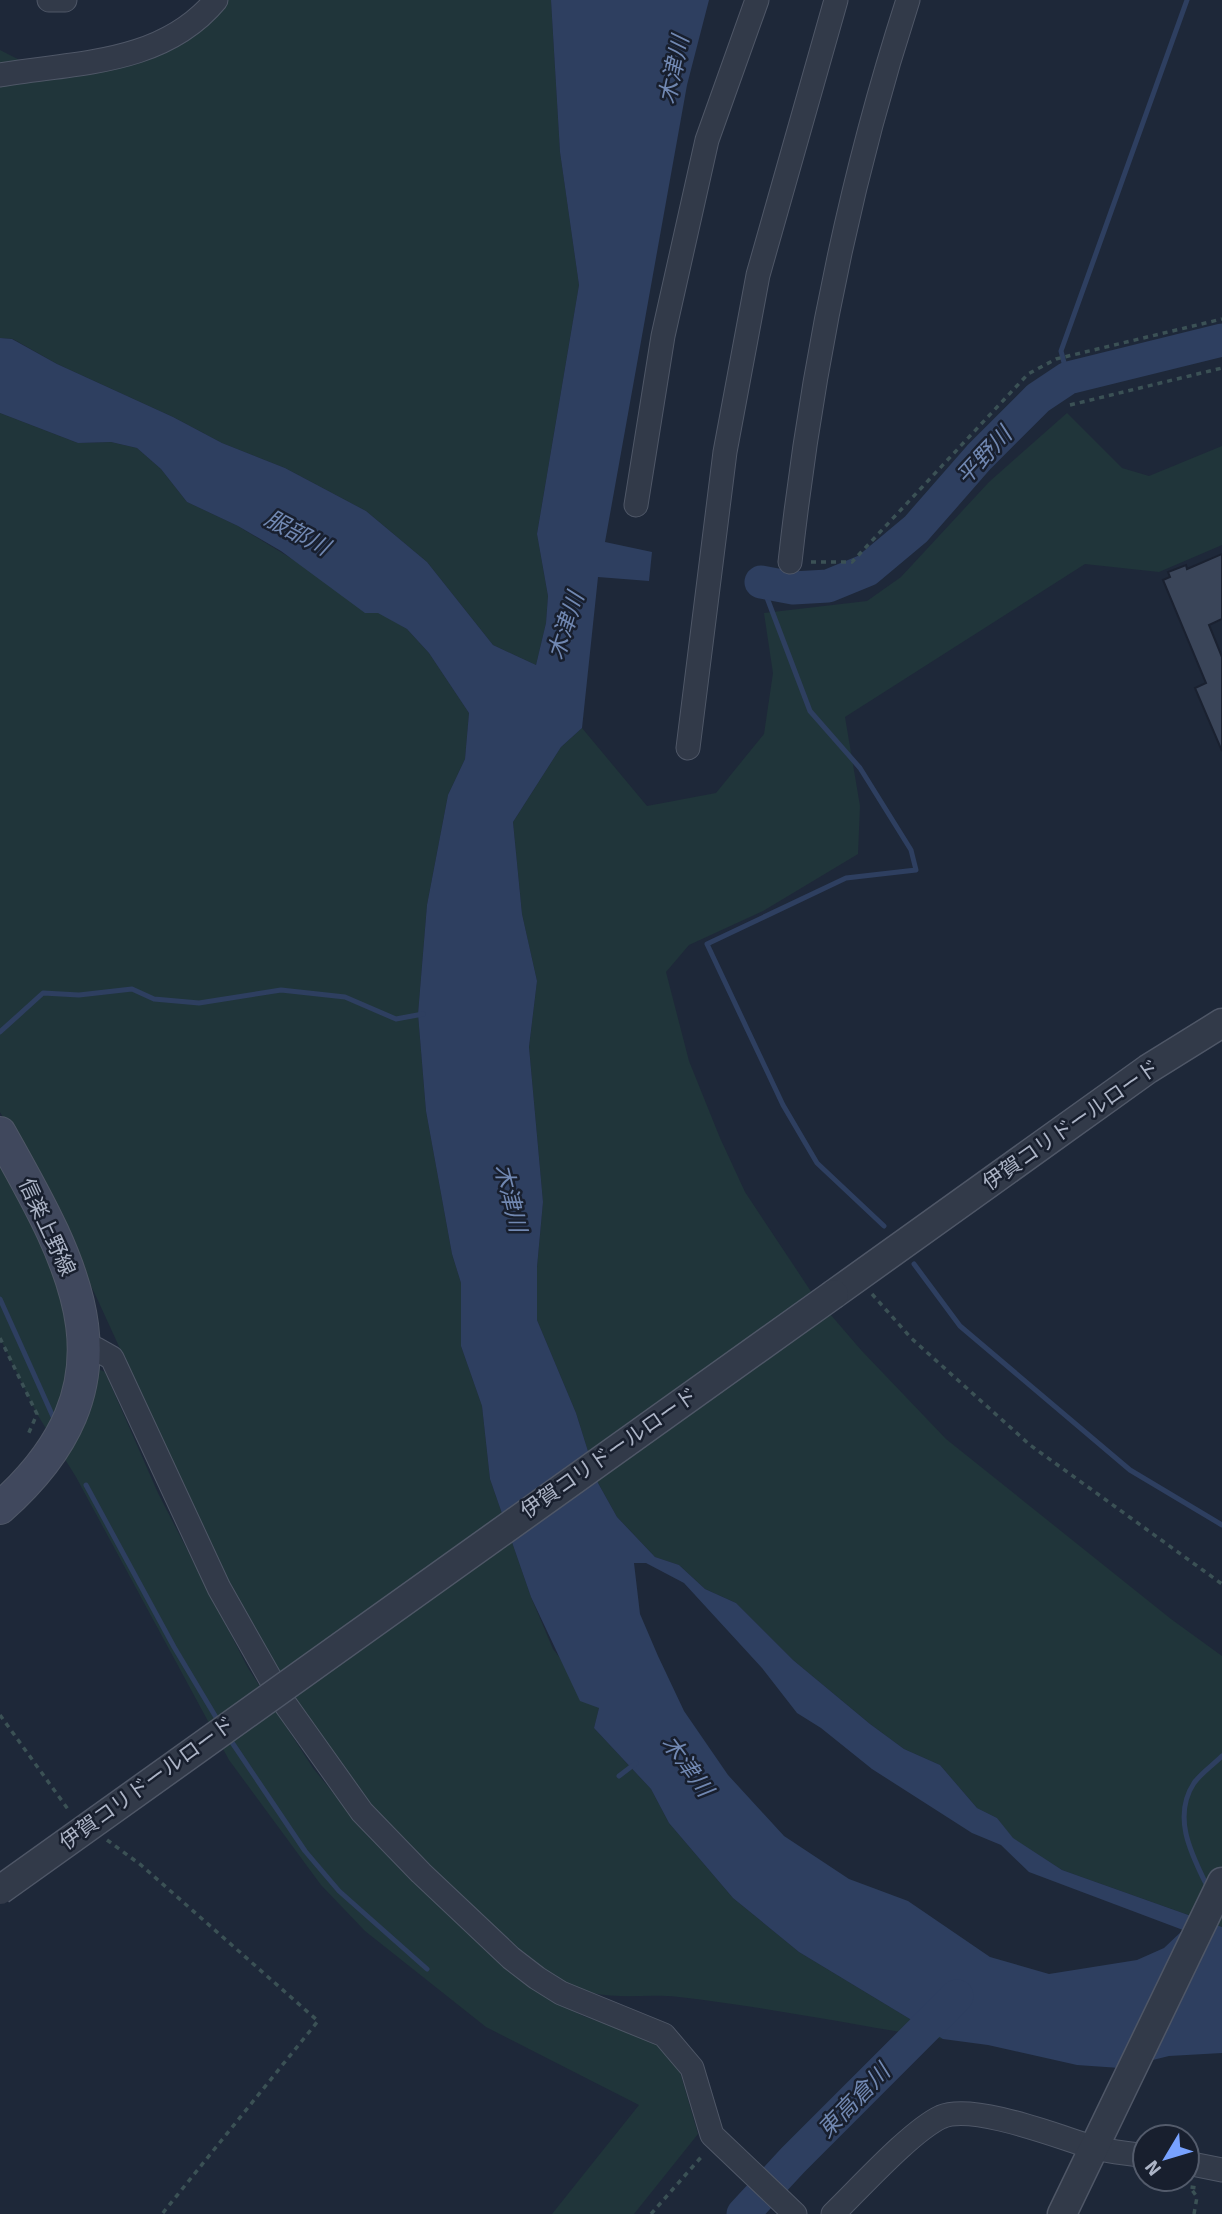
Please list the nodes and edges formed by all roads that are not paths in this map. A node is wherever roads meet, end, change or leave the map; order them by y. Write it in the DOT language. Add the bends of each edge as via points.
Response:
graph roads {
  1 [pos="49,0"];
  2 [pos="65,0"];
  3 [pos="216,0"];
  4 [pos="757,0"];
  5 [pos="836,0"];
  6 [pos="908,0"];
  7 [pos="0,75"];
  8 [pos="636,505"];
  9 [pos="790,562"];
  10 [pos="688,748"];
  11 [pos="1222,1024"];
  12 [pos="0,1133"];
  13 [pos="84,1348"];
  14 [pos="0,1508"];
  15 [pos="1222,1882"];
  16 [pos="0,1890"];
  17 [pos="1096,2143"];
  18 [pos="1131,2152"];
  19 [pos="1201,2166"];
  20 [pos="1222,2170"];
  21 [pos="795,2214"];
  22 [pos="834,2214"];
  23 [pos="1062,2214"];
  1 -- 2 [label="street"];
  3 -- 7 [label="street" via="176,34 140,50 98,64"];
  4 -- 8 [label="street" via="707,140 663,336"];
  5 -- 10 [label="street" via="758,275 724,452"];
  6 -- 9 [label="street" via="833,276 799,477"];
  11 -- 16 [label="street, 伊賀コリドールロード, bridge" via="1148,1069"];
  12 -- 13 [label="main road, 信楽上野線" via="60,1247 80,1308"];
  13 -- 14 [label="main road, 信楽上野線" via="83,1382 70,1421 34,1476"];
  13 -- 21 [label="street" via="113,1358 219,1588 283,1701 362,1812 441,1892 537,1978 561,1993 664,2035 692,2068 704,2117 721,2145"];
  15 -- 17 [label="street"];
  17 -- 18 [label="street"];
  17 -- 22 [label="street" via="975,2116 942,2117 902,2148"];
  17 -- 23 [label="street"];
  19 -- 20 [label="street"];
}
